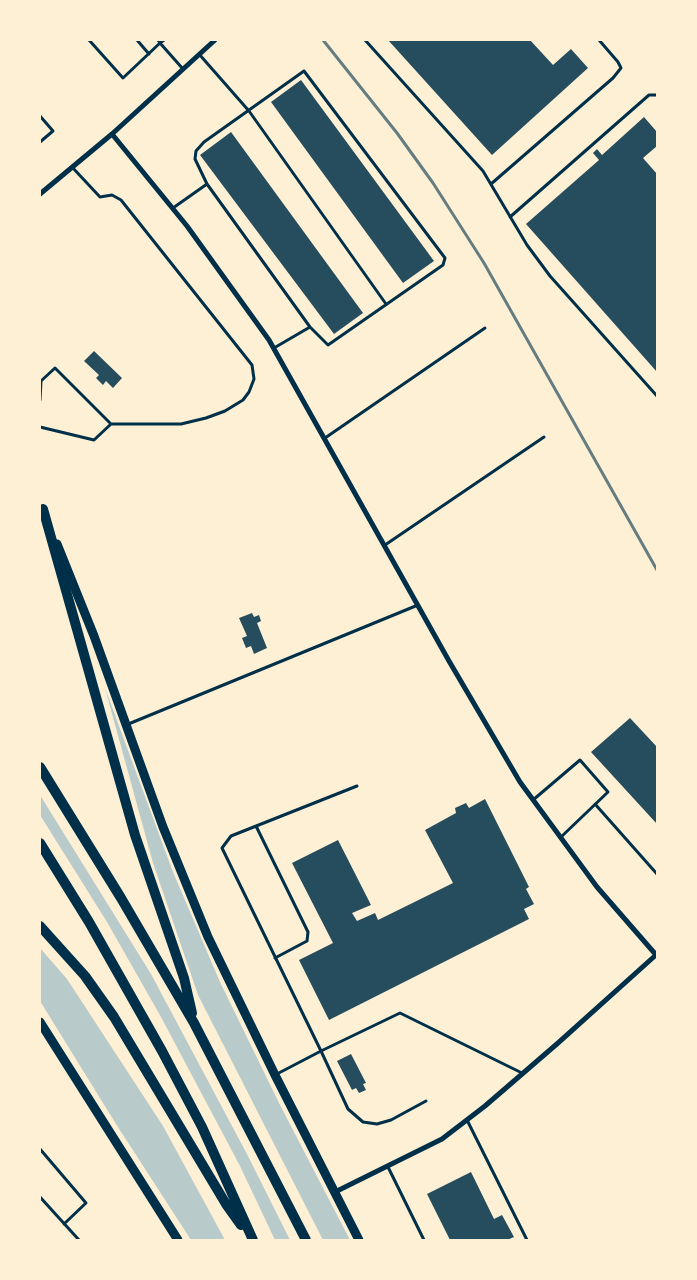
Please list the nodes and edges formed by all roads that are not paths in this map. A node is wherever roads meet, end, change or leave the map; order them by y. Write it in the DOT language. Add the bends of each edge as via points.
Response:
graph roads {
  1 [pos="90,40"];
  2 [pos="137,40"];
  3 [pos="164,40"];
  4 [pos="215,40"];
  5 [pos="365,40"];
  6 [pos="599,40"];
  7 [pos="159,42"];
  8 [pos="149,54"];
  9 [pos="200,54"];
  10 [pos="183,69"];
  11 [pos="657,95"];
  12 [pos="249,111"];
  13 [pos="40,116"];
  14 [pos="112,134"];
  15 [pos="40,142"];
  16 [pos="72,167"];
  17 [pos="207,184"];
  18 [pos="491,184"];
  19 [pos="40,194"];
  20 [pos="173,208"];
  21 [pos="510,217"];
  22 [pos="386,304"];
  23 [pos="310,327"];
  24 [pos="485,328"];
  25 [pos="274,348"];
  26 [pos="657,396"];
  27 [pos="40,400"];
  28 [pos="111,424"];
  29 [pos="40,427"];
  30 [pos="544,437"];
  31 [pos="325,438"];
  32 [pos="41,506"];
  33 [pos="385,545"];
  34 [pos="418,605"];
  35 [pos="126,725"];
  36 [pos="40,767"];
  37 [pos="357,786"];
  38 [pos="533,800"];
  39 [pos="595,804"];
  40 [pos="256,826"];
  41 [pos="560,837"];
  42 [pos="40,843"];
  43 [pos="657,874"];
  44 [pos="40,926"];
  45 [pos="657,955"];
  46 [pos="275,958"];
  47 [pos="40,1022"];
  48 [pos="194,1023"];
  49 [pos="321,1051"];
  50 [pos="523,1074"];
  51 [pos="275,1075"];
  52 [pos="426,1101"];
  53 [pos="467,1120"];
  54 [pos="40,1149"];
  55 [pos="388,1167"];
  56 [pos="336,1192"];
  57 [pos="40,1197"];
  58 [pos="64,1224"];
  59 [pos="79,1240"];
  60 [pos="178,1240"];
  61 [pos="253,1240"];
  62 [pos="306,1240"];
  63 [pos="359,1240"];
  64 [pos="424,1240"];
  65 [pos="527,1240"];
  1 -- 8 [label="lane" via="123,78"];
  2 -- 8 [label="lane"];
  3 -- 7 [label="lane"];
  4 -- 9 [label="street"];
  5 -- 18 [label="lane" via="483,171"];
  6 -- 18 [label="lane" via="621,68 614,78"];
  7 -- 8 [label="lane"];
  7 -- 10 [label="lane"];
  9 -- 10 [label="street"];
  9 -- 12 [label="lane"];
  10 -- 14 [label="street"];
  11 -- 21 [label="lane" via="649,95"];
  12 -- 17 [label="lane" via="196,151 196,164"];
  12 -- 22 [label="lane"];
  12 -- 22 [label="lane" via="304,70 445,258 443,265"];
  13 -- 15 [label="lane" via="53,131"];
  14 -- 16 [label="street"];
  14 -- 20 [label="street"];
  16 -- 19 [label="street"];
  16 -- 28 [label="lane" via="100,197 112,195 121,200 252,364 254,379 250,392 225,411 181,424"];
  17 -- 20 [label="lane"];
  17 -- 23 [label="lane"];
  18 -- 21 [label="lane"];
  20 -- 25 [label="street"];
  21 -- 26 [label="lane" via="550,276"];
  22 -- 23 [label="lane" via="328,345"];
  23 -- 25 [label="lane"];
  24 -- 31 [label="lane"];
  25 -- 31 [label="street"];
  27 -- 28 [label="lane" via="40,382 55,368"];
  28 -- 29 [label="lane" via="94,440"];
  30 -- 33 [label="lane"];
  31 -- 33 [label="street"];
  32 -- 35 [label="main road"];
  32 -- 48 [label="highway" via="135,835 184,978"];
  33 -- 34 [label="street"];
  34 -- 35 [label="lane"];
  34 -- 38 [label="street"];
  35 -- 51 [label="main road" via="208,937"];
  36 -- 48 [label="highway" via="122,898"];
  37 -- 40 [label="lane"];
  38 -- 39 [label="lane" via="580,760 608,792"];
  38 -- 41 [label="street"];
  39 -- 41 [label="lane"];
  39 -- 43 [label="lane"];
  40 -- 46 [label="lane" via="308,932 307,941"];
  40 -- 46 [label="lane" via="231,836 222,848"];
  41 -- 45 [label="street" via="597,887"];
  42 -- 61 [label="highway" via="162,1051 202,1127"];
  44 -- 61 [label="highway" via="85,976 114,1017 226,1204"];
  45 -- 50 [label="street"];
  46 -- 49 [label="lane"];
  47 -- 60 [label="main road"];
  48 -- 62 [label="highway"];
  49 -- 50 [label="lane" via="400,1013"];
  49 -- 51 [label="lane"];
  49 -- 52 [label="lane" via="348,1108 364,1122 377,1124 391,1120"];
  50 -- 53 [label="street"];
  51 -- 56 [label="main road"];
  53 -- 55 [label="street" via="442,1139"];
  53 -- 65 [label="lane"];
  54 -- 58 [label="lane" via="86,1203"];
  55 -- 56 [label="street"];
  55 -- 64 [label="lane"];
  56 -- 63 [label="main road"];
  57 -- 58 [label="lane"];
  58 -- 59 [label="lane"];
}
